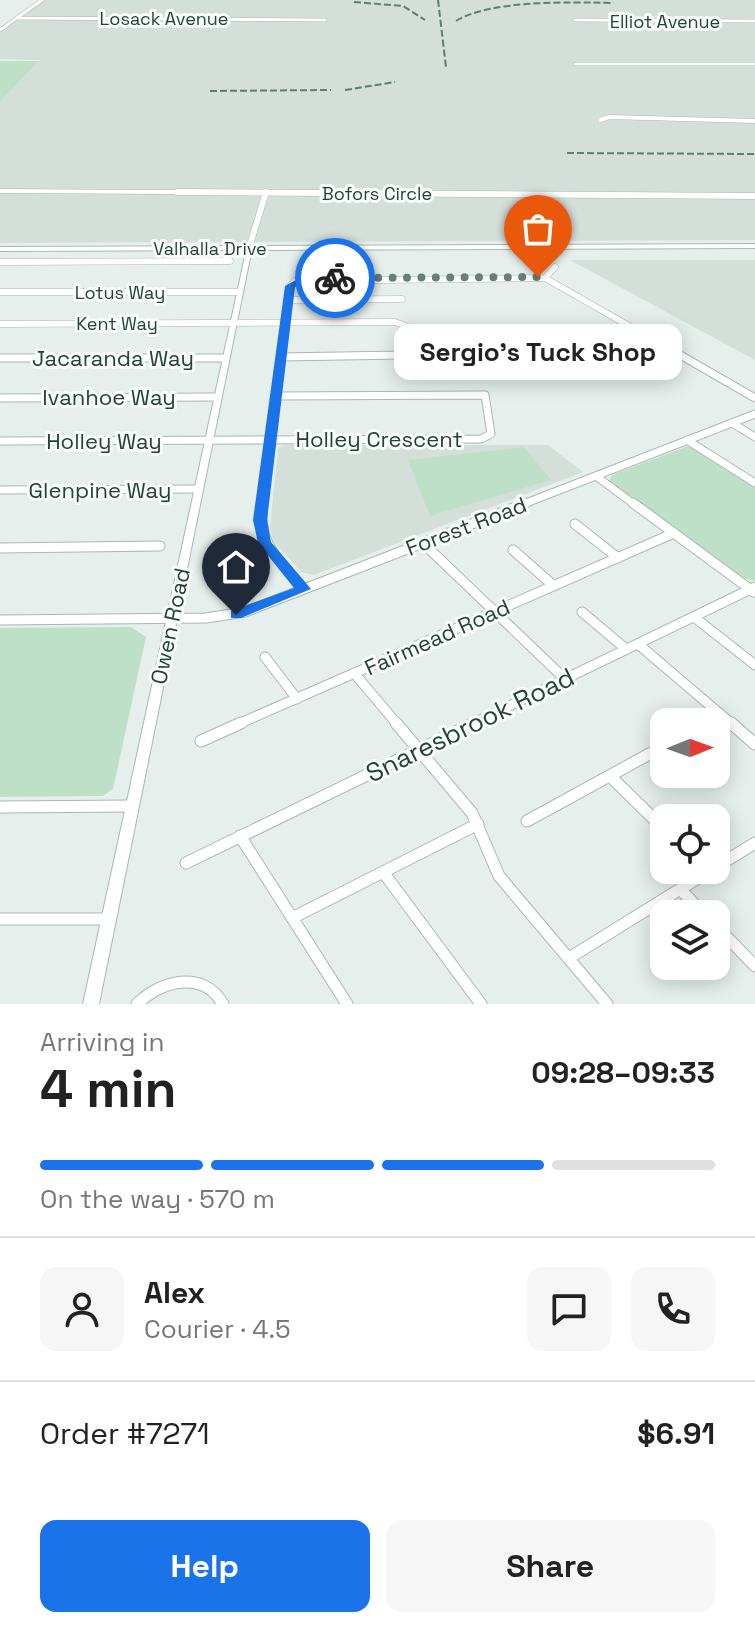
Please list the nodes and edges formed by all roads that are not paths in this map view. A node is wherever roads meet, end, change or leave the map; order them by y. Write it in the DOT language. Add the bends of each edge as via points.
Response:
graph roads {
  1 [pos="42,0"];
  2 [pos="18,18"];
  3 [pos="310,19"];
  4 [pos="567,20"];
  5 [pos="755,21"];
  6 [pos="0,30"];
  7 [pos="597,64"];
  8 [pos="755,64"];
  9 [pos="629,120"];
  10 [pos="755,121"];
  11 [pos="0,191"];
  12 [pos="266,192"];
  13 [pos="755,196"];
  14 [pos="755,246"];
  15 [pos="249,248"];
  16 [pos="0,249"];
  17 [pos="230,261"];
  18 [pos="3,262"];
  19 [pos="555,267"];
  20 [pos="0,271"];
  21 [pos="545,278"];
  22 [pos="0,292"];
  23 [pos="239,292"];
  24 [pos="402,299"];
  25 [pos="288,300"];
  26 [pos="233,322"];
  27 [pos="285,322"];
  28 [pos="0,324"];
  29 [pos="281,357"];
  30 [pos="0,358"];
  31 [pos="226,358"];
  32 [pos="276,396"];
  33 [pos="218,397"];
  34 [pos="0,398"];
  35 [pos="755,398"];
  36 [pos="755,414"];
  37 [pos="732,423"];
  38 [pos="755,437"];
  39 [pos="209,440"];
  40 [pos="270,440"];
  41 [pos="687,440"];
  42 [pos="0,441"];
  43 [pos="596,476"];
  44 [pos="755,483"];
  45 [pos="199,489"];
  46 [pos="0,490"];
  47 [pos="575,524"];
  48 [pos="674,533"];
  49 [pos="423,543"];
  50 [pos="160,546"];
  51 [pos="0,548"];
  52 [pos="513,550"];
  53 [pos="618,558"];
  54 [pos="554,586"];
  55 [pos="304,589"];
  56 [pos="754,590"];
  57 [pos="494,612"];
  58 [pos="582,612"];
  59 [pos="694,617"];
  60 [pos="172,619"];
  61 [pos="0,620"];
  62 [pos="638,644"];
  63 [pos="626,649"];
  64 [pos="265,657"];
  65 [pos="755,665"];
  66 [pos="354,673"];
  67 [pos="565,679"];
  68 [pos="297,699"];
  69 [pos="713,708"];
  70 [pos="730,723"];
  71 [pos="201,741"];
  72 [pos="755,744"];
  73 [pos="418,750"];
  74 [pos="650,754"];
  75 [pos="610,776"];
  76 [pos="131,806"];
  77 [pos="0,807"];
  78 [pos="650,815"];
  79 [pos="527,821"];
  80 [pos="478,824"];
  81 [pos="240,836"];
  82 [pos="755,843"];
  83 [pos="730,858"];
  84 [pos="186,863"];
  85 [pos="383,872"];
  86 [pos="688,884"];
  87 [pos="680,889"];
  88 [pos="691,900"];
  89 [pos="292,918"];
  90 [pos="0,919"];
  91 [pos="109,919"];
  92 [pos="730,940"];
  93 [pos="569,958"];
  94 [pos="755,966"];
  95 [pos="91,1004"];
  96 [pos="137,1004"];
  97 [pos="223,1004"];
  98 [pos="347,1004"];
  99 [pos="481,1004"];
  100 [pos="607,1004"];
  1 -- 2 [label="street"];
  2 -- 3 [label="street, Losack Avenue"];
  2 -- 6 [label="street"];
  4 -- 5 [label="street, Elliot Avenue"];
  7 -- 8 [label="street"];
  9 -- 9 [label="street" via="610,122 600,120 614,117"];
  9 -- 10 [label="street"];
  11 -- 12 [label="street, Bofors Circle"];
  12 -- 13 [label="street, Bofors Circle"];
  12 -- 15 [label="street"];
  14 -- 15 [label="main road, Valhalla Drive"];
  15 -- 16 [label="main road, Valhalla Drive"];
  15 -- 23 [label="street, Owen Road"];
  17 -- 18 [label="street"];
  18 -- 20 [label="street"];
  19 -- 21 [label="street"];
  21 -- 25 [label="street" via="305,278 291,284"];
  21 -- 35 [label="street"];
  22 -- 23 [label="street, Lotus Way"];
  23 -- 26 [label="street, Owen Road"];
  24 -- 25 [label="street"];
  25 -- 27 [label="street"];
  26 -- 27 [label="street, Kent Way"];
  26 -- 28 [label="street, Kent Way"];
  26 -- 31 [label="street, Owen Road"];
  27 -- 29 [label="street"];
  27 -- 29 [label="street, Kent Way" via="401,322 408,351 396,356"];
  29 -- 32 [label="street"];
  30 -- 31 [label="street, Jacaranda Way"];
  31 -- 33 [label="street, Owen Road"];
  32 -- 40 [label="street"];
  32 -- 40 [label="street, Holley Crescent" via="485,395 491,434 481,439"];
  33 -- 34 [label="street, Ivanhoe Way"];
  33 -- 39 [label="street, Owen Road"];
  36 -- 37 [label="street, Forest Road"];
  37 -- 38 [label="street"];
  37 -- 41 [label="street, Forest Road"];
  39 -- 40 [label="street, Holley Crescent"];
  39 -- 42 [label="street, Holley Way"];
  39 -- 45 [label="street, Owen Road"];
  40 -- 55 [label="street" via="261,533"];
  41 -- 43 [label="street, Forest Road"];
  41 -- 44 [label="street"];
  43 -- 48 [label="street"];
  43 -- 49 [label="street, Forest Road"];
  45 -- 46 [label="street, Glenpine Way"];
  45 -- 60 [label="street, Owen Road"];
  47 -- 53 [label="street"];
  48 -- 53 [label="street, Fairmead Road"];
  48 -- 56 [label="street"];
  49 -- 55 [label="street, Forest Road"];
  49 -- 57 [label="street"];
  50 -- 51 [label="street"];
  52 -- 54 [label="street"];
  53 -- 54 [label="street, Fairmead Road"];
  54 -- 57 [label="street, Fairmead Road"];
  55 -- 60 [label="street, Forest Road" via="236,615"];
  56 -- 59 [label="street, Snaresbrook Road"];
  57 -- 66 [label="street, Fairmead Road"];
  57 -- 67 [label="street"];
  58 -- 63 [label="street"];
  59 -- 62 [label="street, Snaresbrook Road"];
  59 -- 65 [label="street"];
  60 -- 61 [label="street, Forest Road"];
  60 -- 76 [label="street, Owen Road"];
  62 -- 63 [label="street, Snaresbrook Road"];
  62 -- 69 [label="street"];
  63 -- 67 [label="street, Snaresbrook Road"];
  64 -- 68 [label="street"];
  66 -- 68 [label="street, Fairmead Road"];
  66 -- 73 [label="street"];
  67 -- 73 [label="street, Snaresbrook Road"];
  68 -- 71 [label="street, Fairmead Road"];
  70 -- 72 [label="street"];
  73 -- 80 [label="street"];
  73 -- 81 [label="street, Snaresbrook Road"];
  74 -- 75 [label="street"];
  75 -- 78 [label="street"];
  75 -- 79 [label="street"];
  76 -- 77 [label="street"];
  76 -- 91 [label="street, Owen Road"];
  80 -- 85 [label="street"];
  80 -- 93 [label="street" via="499,876"];
  81 -- 84 [label="street, Snaresbrook Road"];
  81 -- 89 [label="street"];
  82 -- 83 [label="street"];
  85 -- 89 [label="street"];
  85 -- 99 [label="street"];
  86 -- 87 [label="street"];
  87 -- 88 [label="street"];
  87 -- 93 [label="street"];
  89 -- 98 [label="street"];
  90 -- 91 [label="street"];
  91 -- 95 [label="street, Owen Road"];
  92 -- 94 [label="street"];
  93 -- 100 [label="street"];
  96 -- 97 [label="street" via="154,987 201,983 216,990"];
}
